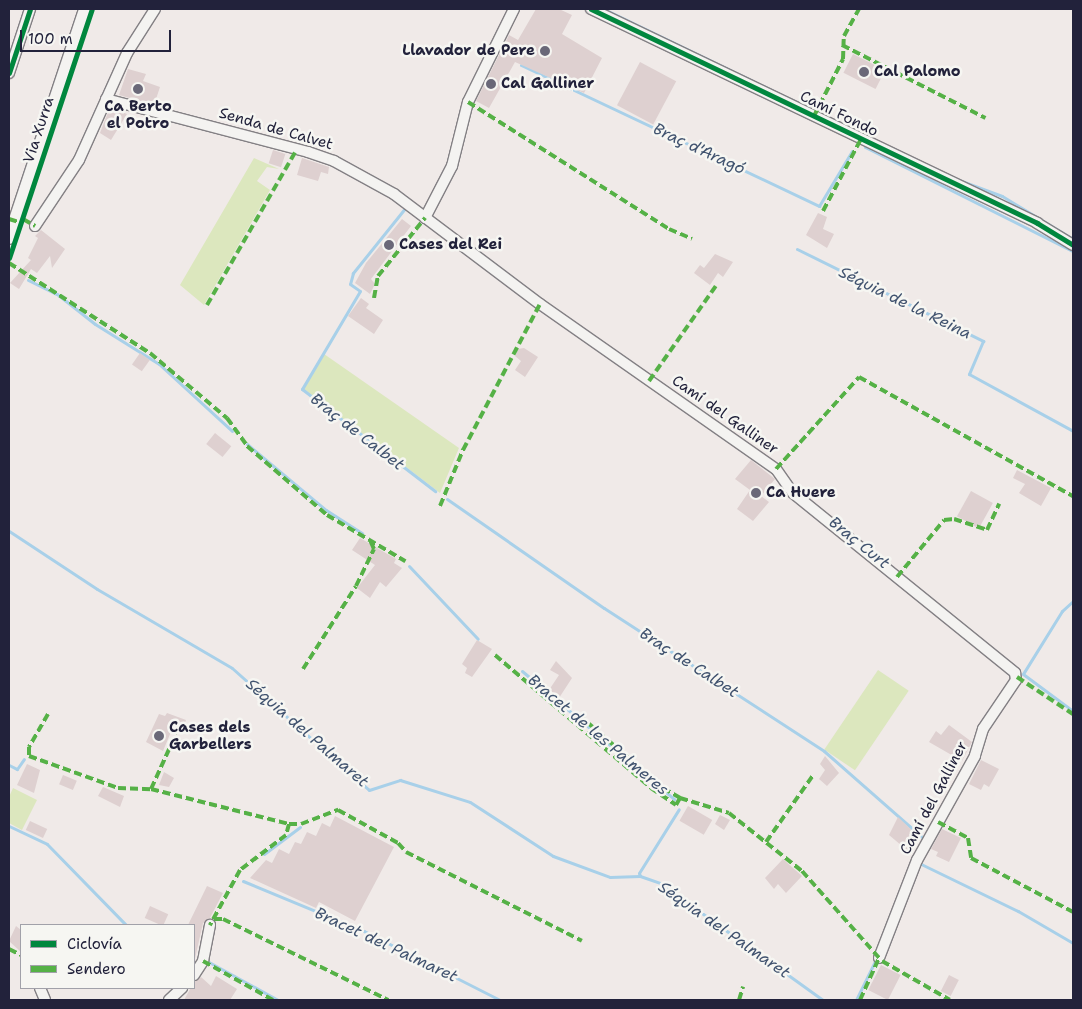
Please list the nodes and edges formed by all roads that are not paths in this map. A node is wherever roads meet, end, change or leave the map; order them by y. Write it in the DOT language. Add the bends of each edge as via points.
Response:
graph roads {
  1 [pos="30,9"];
  2 [pos="85,9"];
  3 [pos="155,9"];
  4 [pos="514,9"];
  5 [pos="591,9"];
  6 [pos="12,53"];
  7 [pos="9,73"];
  8 [pos="106,99"];
  9 [pos="425,218"];
  10 [pos="35,226"];
  11 [pos="9,238"];
  12 [pos="1073,245"];
  13 [pos="210,925"];
  14 [pos="880,958"];
  15 [pos="195,974"];
  16 [pos="181,989"];
  17 [pos="169,1000"];
  1 -- 6 [label="street"];
  2 -- 11 [label="main road"];
  3 -- 8 [label="street" via="127,54"];
  4 -- 9 [label="street" via="475,86 449,174"];
  5 -- 12 [label="street, Camí Fondo" via="1037,223"];
  6 -- 7 [label="street"];
  8 -- 9 [label="street, Senda de Calvet" via="334,161 394,194"];
  8 -- 10 [label="street" via="79,160"];
  9 -- 14 [label="street, Camí del Galliner" via="776,469 793,493 1015,673 1016,680 983,729 976,756 917,860"];
  13 -- 15 [label="street" via="204,961"];
  16 -- 17 [label="street"];
}
